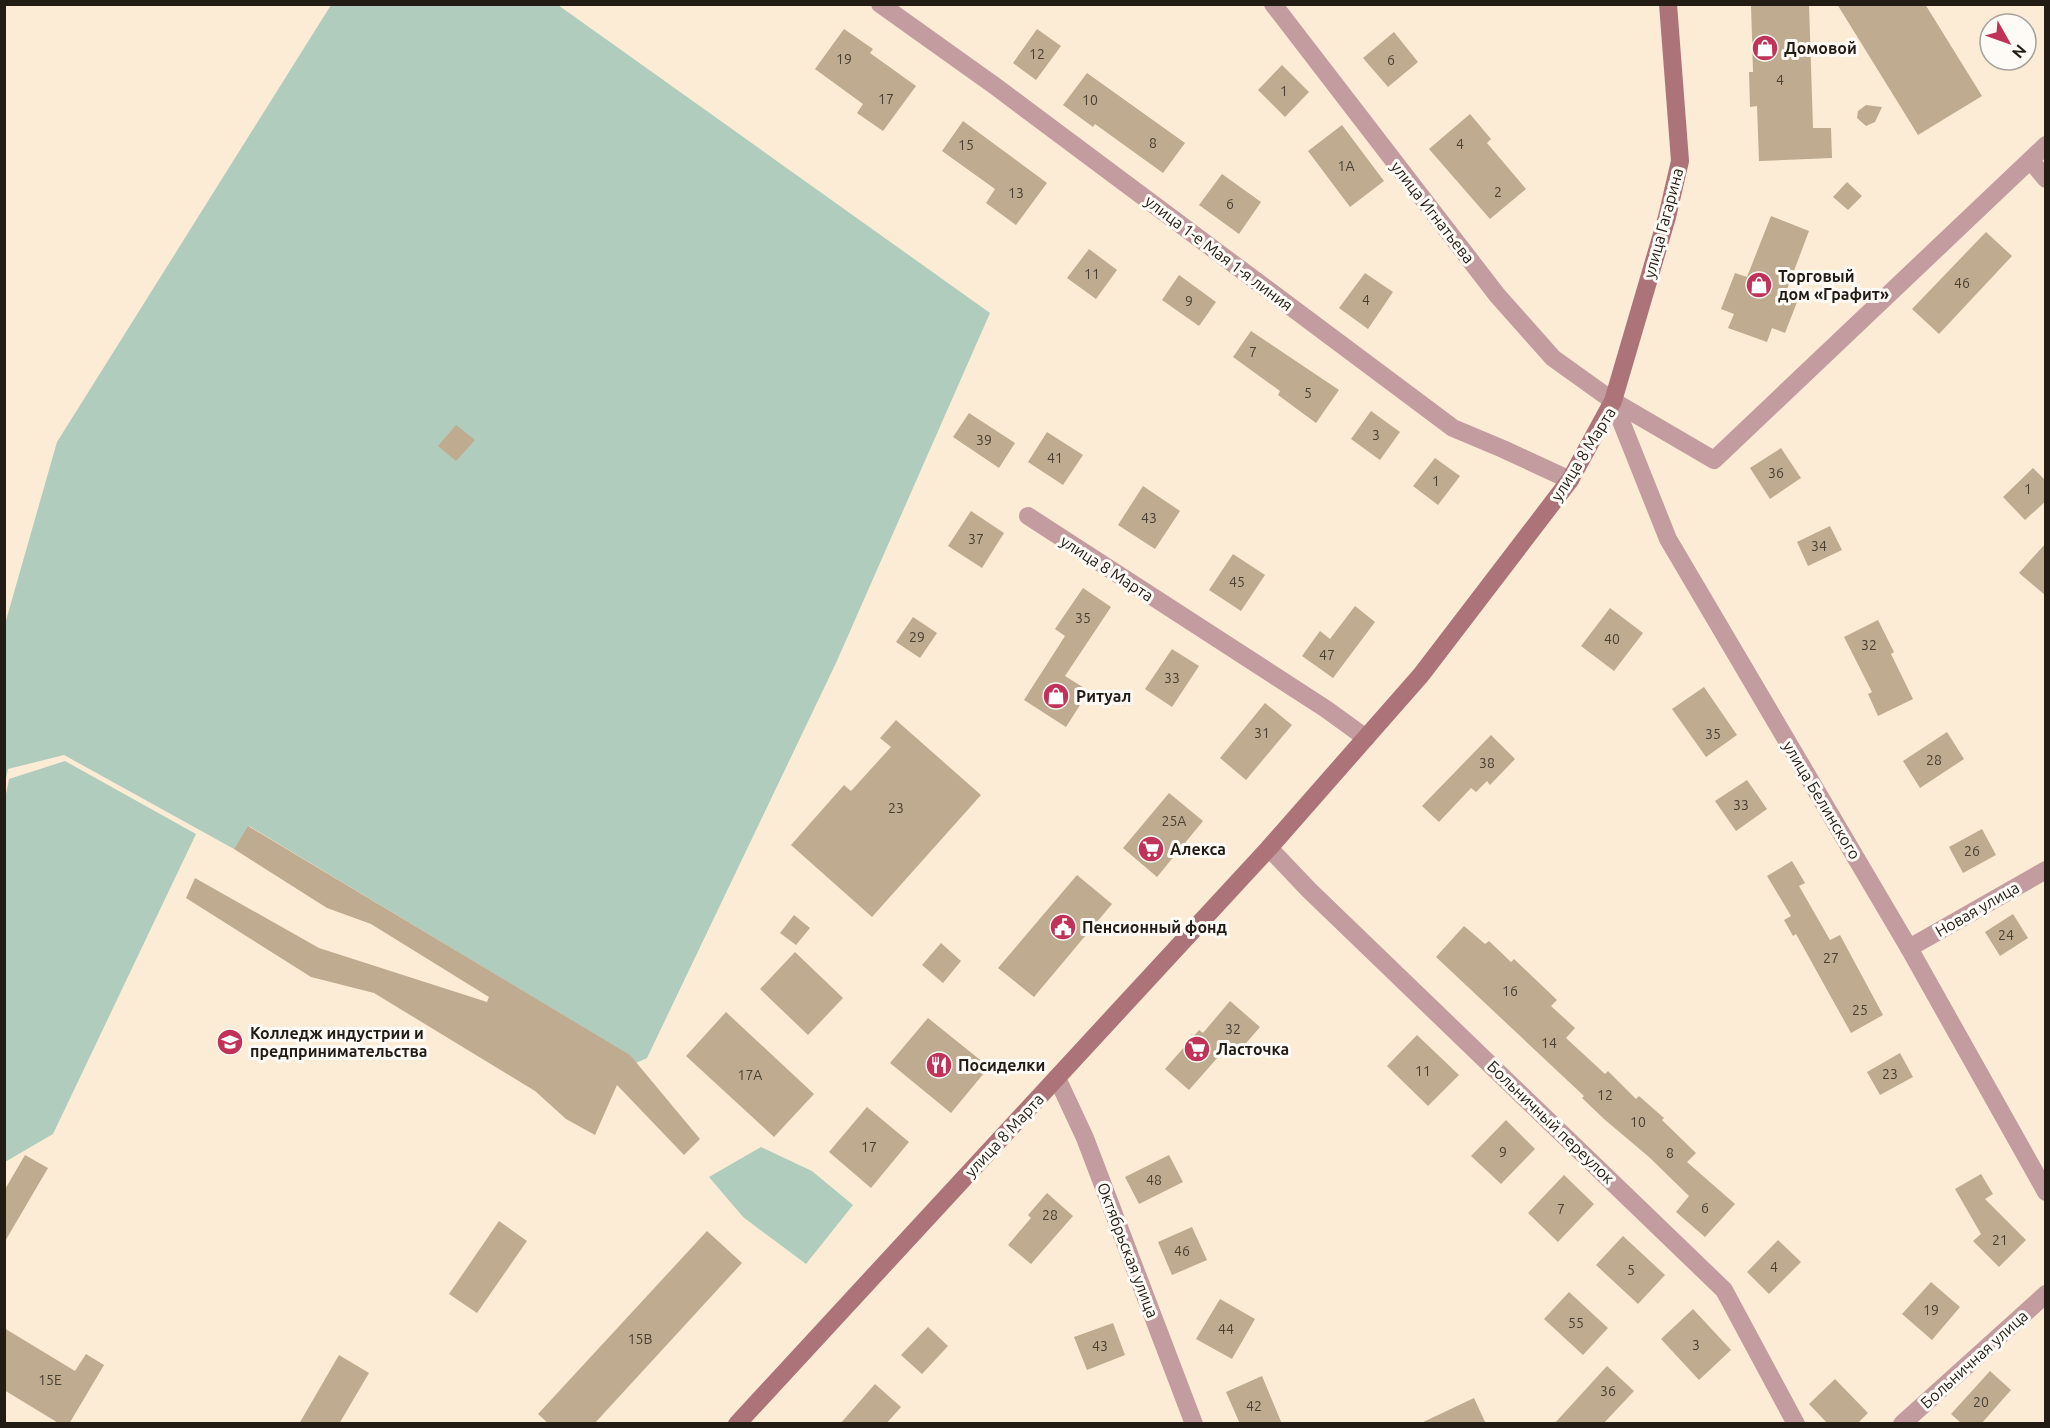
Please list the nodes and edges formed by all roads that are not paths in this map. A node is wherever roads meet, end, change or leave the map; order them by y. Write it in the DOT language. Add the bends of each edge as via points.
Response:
graph roads {
  1 [pos="880,4"];
  2 [pos="1274,4"];
  3 [pos="1668,4"];
  4 [pos="2046,145"];
  5 [pos="2031,160"];
  6 [pos="2046,179"];
  7 [pos="1612,401"];
  8 [pos="1570,480"];
  9 [pos="1028,516"];
  10 [pos="1366,738"];
  11 [pos="1269,848"];
  12 [pos="2046,870"];
  13 [pos="1909,948"];
  14 [pos="1057,1077"];
  15 [pos="2046,1192"];
  16 [pos="2046,1294"];
  17 [pos="737,1424"];
  18 [pos="1194,1424"];
  19 [pos="1796,1424"];
  20 [pos="1902,1424"];
  1 -- 8 [label="street, улица 1-е Мая 1-я линия" via="1453,428"];
  2 -- 7 [label="street, улица Игнатьева" via="1497,296 1553,358"];
  3 -- 7 [label="main road, улица Гагарина" via="1680,161 1667,218"];
  4 -- 5 [label="street"];
  5 -- 6 [label="street"];
  5 -- 7 [label="street, улица 8 Марта" via="1714,460"];
  7 -- 8 [label="main road, улица 8 Марта"];
  7 -- 13 [label="street, улица Белинского" via="1668,539"];
  8 -- 10 [label="main road, улица 8 Марта" via="1421,675"];
  9 -- 10 [label="street, улица 8 Марта"];
  10 -- 11 [label="main road, улица 8 Марта"];
  11 -- 14 [label="main road, улица 8 Марта"];
  11 -- 19 [label="street, Больничный переулок" via="1724,1290"];
  12 -- 13 [label="street, Новая улица"];
  13 -- 15 [label="street, улица Белинского"];
  14 -- 17 [label="main road, улица 8 Марта"];
  14 -- 18 [label="street, Октябрьская улица" via="1085,1138"];
  16 -- 20 [label="street, Больничная улица"];
}
